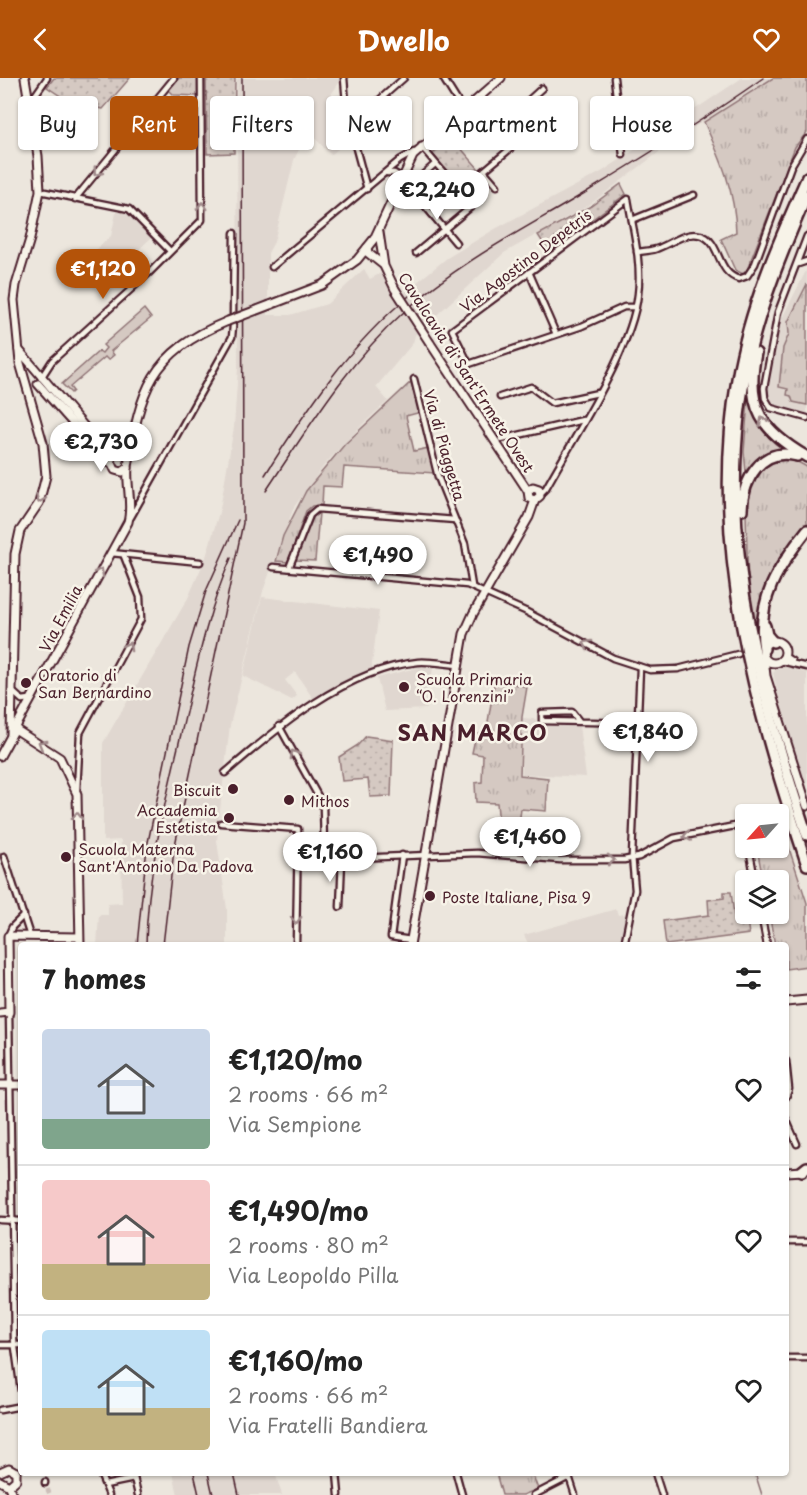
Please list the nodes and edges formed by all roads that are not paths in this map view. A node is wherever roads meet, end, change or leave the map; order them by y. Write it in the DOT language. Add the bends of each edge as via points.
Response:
graph roads {
  1 [pos="25,78"];
  2 [pos="47,78"];
  3 [pos="174,78"];
  4 [pos="201,78"];
  5 [pos="344,78"];
  6 [pos="405,78"];
  7 [pos="443,78"];
  8 [pos="501,78"];
  9 [pos="614,78"];
  10 [pos="543,88"];
  11 [pos="28,96"];
  12 [pos="35,96"];
  13 [pos="344,96"];
  14 [pos="384,96"];
  15 [pos="454,96"];
  16 [pos="480,96"];
  17 [pos="807,139"];
  18 [pos="424,144"];
  19 [pos="420,148"];
  20 [pos="35,150"];
  21 [pos="356,150"];
  22 [pos="623,155"];
  23 [pos="398,162"];
  24 [pos="435,164"];
  25 [pos="406,167"];
  26 [pos="484,171"];
  27 [pos="387,173"];
  28 [pos="446,176"];
  29 [pos="401,177"];
  30 [pos="807,177"];
  31 [pos="409,186"];
  32 [pos="497,186"];
  33 [pos="367,189"];
  34 [pos="40,191"];
  35 [pos="459,191"];
  36 [pos="694,195"];
  37 [pos="807,195"];
  38 [pos="75,199"];
  39 [pos="420,199"];
  40 [pos="432,214"];
  41 [pos="632,220"];
  42 [pos="379,227"];
  43 [pos="445,229"];
  44 [pos="234,233"];
  45 [pos="807,236"];
  46 [pos="456,243"];
  47 [pos="379,248"];
  48 [pos="370,250"];
  49 [pos="170,251"];
  50 [pos="637,252"];
  51 [pos="416,253"];
  52 [pos="807,261"];
  53 [pos="798,264"];
  54 [pos="384,266"];
  55 [pos="272,267"];
  56 [pos="529,272"];
  57 [pos="636,307"];
  58 [pos="759,318"];
  59 [pos="231,321"];
  60 [pos="556,334"];
  61 [pos="19,350"];
  62 [pos="52,361"];
  63 [pos="35,370"];
  64 [pos="25,379"];
  65 [pos="414,379"];
  66 [pos="40,381"];
  67 [pos="598,393"];
  68 [pos="501,397"];
  69 [pos="807,418"];
  70 [pos="584,420"];
  71 [pos="501,438"];
  72 [pos="131,441"];
  73 [pos="119,453"];
  74 [pos="129,459"];
  75 [pos="807,460"];
  76 [pos="111,463"];
  77 [pos="128,468"];
  78 [pos="528,491"];
  79 [pos="130,493"];
  80 [pos="541,493"];
  81 [pos="143,497"];
  82 [pos="535,500"];
  83 [pos="129,520"];
  84 [pos="455,520"];
  85 [pos="807,530"];
  86 [pos="807,536"];
  87 [pos="111,553"];
  88 [pos="124,556"];
  89 [pos="739,561"];
  90 [pos="200,562"];
  91 [pos="273,567"];
  92 [pos="289,568"];
  93 [pos="472,586"];
  94 [pos="486,592"];
  95 [pos="744,621"];
  96 [pos="773,642"];
  97 [pos="764,653"];
  98 [pos="738,654"];
  99 [pos="782,659"];
  100 [pos="772,663"];
  101 [pos="459,665"];
  102 [pos="807,667"];
  103 [pos="640,668"];
  104 [pos="771,688"];
  105 [pos="13,692"];
  106 [pos="32,697"];
  107 [pos="579,721"];
  108 [pos="638,723"];
  109 [pos="279,726"];
  110 [pos="13,732"];
  111 [pos="0,756"];
  112 [pos="225,773"];
  113 [pos="77,794"];
  114 [pos="807,806"];
  115 [pos="221,823"];
  116 [pos="735,829"];
  117 [pos="807,835"];
  118 [pos="302,853"];
  119 [pos="427,854"];
  120 [pos="402,855"];
  121 [pos="4,856"];
  122 [pos="342,859"];
  123 [pos="632,859"];
  124 [pos="807,865"];
  125 [pos="340,907"];
  126 [pos="24,915"];
  127 [pos="763,924"];
  128 [pos="8,936"];
  129 [pos="30,936"];
  130 [pos="80,942"];
  131 [pos="296,942"];
  132 [pos="411,942"];
  133 [pos="625,942"];
  134 [pos="766,942"];
  135 [pos="807,1000"];
  136 [pos="789,1002"];
  137 [pos="9,1012"];
  138 [pos="0,1013"];
  139 [pos="18,1084"];
  140 [pos="0,1085"];
  141 [pos="9,1085"];
  142 [pos="789,1126"];
  143 [pos="797,1144"];
  144 [pos="805,1170"];
  145 [pos="789,1172"];
  146 [pos="0,1220"];
  147 [pos="12,1221"];
  148 [pos="18,1221"];
  149 [pos="789,1242"];
  150 [pos="807,1242"];
  151 [pos="0,1345"];
  152 [pos="14,1345"];
  153 [pos="18,1345"];
  154 [pos="789,1358"];
  155 [pos="807,1358"];
  156 [pos="18,1371"];
  157 [pos="18,1407"];
  158 [pos="0,1410"];
  159 [pos="1,1467"];
  160 [pos="18,1471"];
  161 [pos="101,1476"];
  162 [pos="133,1476"];
  163 [pos="337,1476"];
  164 [pos="457,1476"];
  165 [pos="566,1476"];
  166 [pos="568,1476"];
  167 [pos="656,1476"];
  168 [pos="0,1481"];
  169 [pos="105,1485"];
  170 [pos="9,1486"];
  171 [pos="12,1495"];
  172 [pos="109,1495"];
  173 [pos="138,1495"];
  174 [pos="339,1495"];
  175 [pos="462,1495"];
  176 [pos="534,1495"];
  177 [pos="575,1495"];
  178 [pos="662,1495"];
  1 -- 11 [label="main road"];
  2 -- 12 [label="street"];
  3 -- 38 [label="street, one-way"];
  49 -- 4 [label="street, one-way" via="202,219"];
  5 -- 13 [label="street"];
  6 -- 14 [label="street"];
  7 -- 15 [label="street"];
  8 -- 16 [label="main road"];
  9 -- 22 [label="street"];
  10 -- 26 [label="street" via="518,110 534,129"];
  17 -- 50 [label="street" via="791,166 747,276 739,279 729,274 710,241 699,234"];
  18 -- 19 [label="main road"];
  19 -- 23 [label="street"];
  19 -- 24 [label="street"];
  19 -- 25 [label="main road"];
  20 -- 34 [label="main road"];
  21 -- 33 [label="street"];
  23 -- 25 [label="street"];
  23 -- 27 [label="street"];
  24 -- 28 [label="street"];
  24 -- 31 [label="street"];
  25 -- 29 [label="main road"];
  26 -- 32 [label="street"];
  26 -- 35 [label="street"];
  27 -- 29 [label="street"];
  27 -- 33 [label="street"];
  28 -- 35 [label="street"];
  28 -- 39 [label="street"];
  29 -- 31 [label="street"];
  29 -- 42 [label="main road"];
  30 -- 95 [label="highway" via="759,294 737,379 729,511"];
  31 -- 39 [label="street"];
  33 -- 55 [label="street"];
  34 -- 38 [label="street"];
  34 -- 61 [label="main road" via="15,289"];
  35 -- 40 [label="street"];
  35 -- 43 [label="street" via="471,206"];
  36 -- 41 [label="street"];
  37 -- 58 [label="highway"];
  38 -- 49 [label="street" via="129,209"];
  39 -- 40 [label="street"];
  40 -- 43 [label="street"];
  41 -- 50 [label="street"];
  41 -- 56 [label="street, Via Agostino Depetris" via="628,198"];
  42 -- 47 [label="main road"];
  42 -- 48 [label="main road"];
  43 -- 46 [label="street"];
  43 -- 51 [label="street"];
  44 -- 59 [label="street, Via Emilia"];
  45 -- 53 [label="street"];
  47 -- 48 [label="main road"];
  47 -- 48 [label="main road"];
  47 -- 54 [label="main road"];
  48 -- 54 [label="main road"];
  48 -- 59 [label="main road, bridge" via="322,285"];
  49 -- 62 [label="street"];
  50 -- 57 [label="street"];
  52 -- 53 [label="street"];
  53 -- 69 [label="street" via="778,312 764,388 771,408"];
  54 -- 78 [label="main road, Cavalcavia di Sant'Ermete Ovest, bridge" via="395,289"];
  56 -- 60 [label="street"];
  56 -- 60 [label="street, Via Agostino Depetris" via="452,330 469,364"];
  57 -- 60 [label="street" via="624,307"];
  57 -- 67 [label="street" via="631,327"];
  75 -- 58 [label="highway, one-way" via="773,435 758,409 753,370"];
  58 -- 89 [label="highway" via="740,417 736,487"];
  59 -- 72 [label="main road" via="189,340 157,372 144,392"];
  59 -- 81 [label="street, Via Emilia" via="232,337"];
  61 -- 63 [label="main road"];
  61 -- 64 [label="main road"];
  62 -- 63 [label="street"];
  62 -- 66 [label="street"];
  63 -- 64 [label="main road" via="28,371"];
  63 -- 66 [label="main road"];
  64 -- 66 [label="main road" via="31,386"];
  64 -- 105 [label="main road, one-way" via="43,443 46,476 41,500 20,531 16,547"];
  65 -- 84 [label="street, Via di Piaggetta" via="438,477"];
  66 -- 73 [label="main road" via="106,452"];
  66 -- 76 [label="main road"];
  67 -- 68 [label="street" via="552,404 531,387"];
  67 -- 70 [label="street"];
  70 -- 71 [label="street"];
  70 -- 80 [label="street"];
  72 -- 73 [label="main road"];
  72 -- 74 [label="main road"];
  73 -- 74 [label="main road"];
  73 -- 76 [label="main road"];
  74 -- 77 [label="main road"];
  75 -- 89 [label="highway" via="782,454 754,469 742,501"];
  76 -- 77 [label="main road" via="118,472"];
  77 -- 79 [label="main road, Via Emilia"];
  78 -- 80 [label="main road" via="536,487"];
  78 -- 82 [label="main road, Cavalcavia di Sant'Ermete Ovest" via="529,498"];
  79 -- 81 [label="street" via="135,498"];
  79 -- 83 [label="main road, Via Emilia"];
  80 -- 82 [label="main road"];
  81 -- 83 [label="street, Via Emilia"];
  82 -- 94 [label="main road"];
  83 -- 87 [label="main road, Via Emilia"];
  84 -- 92 [label="street" via="315,510"];
  84 -- 93 [label="street, Via di Piaggetta" via="465,544"];
  85 -- 97 [label="highway" via="780,565 767,591 761,622"];
  86 -- 96 [label="highway" via="771,592 765,628"];
  87 -- 88 [label="street"];
  106 -- 87 [label="main road, Via Emilia, one-way"];
  88 -- 90 [label="street"];
  113 -- 88 [label="street, one-way" via="80,733 141,619 140,597"];
  89 -- 95 [label="highway"];
  91 -- 92 [label="street"];
  92 -- 93 [label="street"];
  93 -- 94 [label="street"];
  94 -- 101 [label="main road" via="466,629"];
  103 -- 94 [label="street, one-way"];
  95 -- 117 [label="highway" via="770,721"];
  95 -- 124 [label="highway" via="761,718"];
  96 -- 97 [label="main road"];
  96 -- 99 [label="main road" via="784,647"];
  97 -- 100 [label="main road"];
  97 -- 104 [label="main road"];
  98 -- 103 [label="street" via="678,669"];
  99 -- 100 [label="main road"];
  99 -- 102 [label="street"];
  100 -- 104 [label="main road"];
  101 -- 109 [label="street" via="418,662 389,669 343,687"];
  101 -- 119 [label="main road"];
  103 -- 108 [label="street"];
  104 -- 114 [label="main road"];
  105 -- 106 [label="street" via="22,700"];
  105 -- 110 [label="main road"];
  106 -- 110 [label="main road, Via Emilia"];
  107 -- 107 [label="street" via="542,721 542,713 572,712"];
  107 -- 108 [label="street"];
  108 -- 123 [label="street"];
  109 -- 112 [label="street"];
  118 -- 109 [label="street, one-way" via="320,849 325,842 323,805"];
  110 -- 111 [label="main road, Via Emilia"];
  113 -- 110 [label="main road, one-way" via="57,755"];
  130 -- 113 [label="main road, one-way"];
  115 -- 118 [label="street" via="298,829"];
  116 -- 123 [label="street, one-way" via="671,840"];
  118 -- 122 [label="street"];
  118 -- 131 [label="street, one-way"];
  119 -- 120 [label="street"];
  119 -- 123 [label="street, one-way" via="503,854 581,861"];
  119 -- 132 [label="main road"];
  120 -- 122 [label="street"];
  120 -- 132 [label="street" via="391,937"];
  121 -- 126 [label="street"];
  122 -- 125 [label="street"];
  123 -- 133 [label="street" via="635,890"];
  126 -- 128 [label="street"];
  126 -- 129 [label="street"];
  127 -- 134 [label="street"];
  128 -- 129 [label="main road"];
  128 -- 137 [label="main road"];
  129 -- 130 [label="main road"];
  135 -- 136 [label="main road"];
  137 -- 138 [label="main road"];
  137 -- 141 [label="street"];
  139 -- 141 [label="main road"];
  140 -- 141 [label="main road"];
  141 -- 147 [label="street"];
  142 -- 143 [label="street"];
  144 -- 145 [label="main road"];
  146 -- 147 [label="street"];
  147 -- 148 [label="street"];
  147 -- 152 [label="street"];
  149 -- 150 [label="street"];
  151 -- 152 [label="street"];
  152 -- 153 [label="street"];
  152 -- 156 [label="street"];
  154 -- 155 [label="street"];
  157 -- 158 [label="street"];
  159 -- 160 [label="main road"];
  160 -- 170 [label="main road"];
  161 -- 169 [label="street"];
  162 -- 169 [label="street"];
  162 -- 173 [label="street"];
  163 -- 174 [label="street"];
  164 -- 175 [label="street"];
  165 -- 176 [label="street"];
  166 -- 177 [label="street"];
  167 -- 178 [label="street"];
  168 -- 170 [label="main road"];
  169 -- 172 [label="street"];
  170 -- 171 [label="main road"];
}
